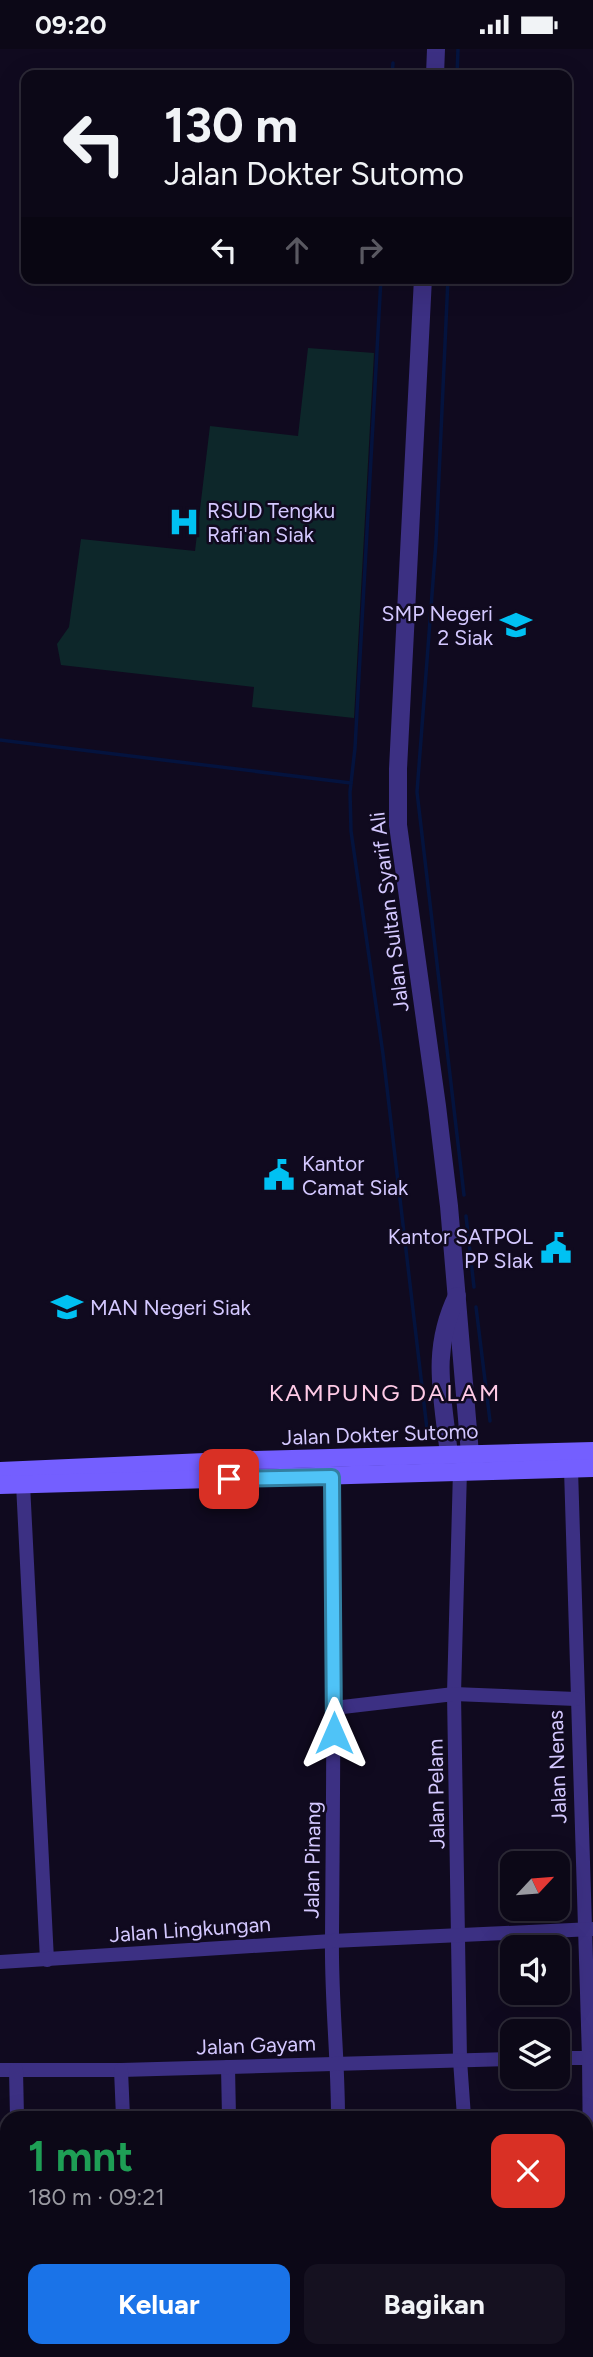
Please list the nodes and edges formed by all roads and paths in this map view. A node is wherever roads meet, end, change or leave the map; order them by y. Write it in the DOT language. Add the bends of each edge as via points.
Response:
graph roads {
  1 [pos="436,49"];
  2 [pos="435,70"];
  3 [pos="424,284"];
  4 [pos="457,1296"];
  5 [pos="593,1451"];
  6 [pos="470,1454"];
  7 [pos="449,1455"];
  8 [pos="593,1468"];
  9 [pos="571,1469"];
  10 [pos="460,1470"];
  11 [pos="0,1471"];
  12 [pos="332,1477"];
  13 [pos="0,1485"];
  14 [pos="23,1485"];
  15 [pos="593,1690"];
  16 [pos="454,1694"];
  17 [pos="576,1694"];
  18 [pos="334,1708"];
  19 [pos="588,1930"];
  20 [pos="460,1935"];
  21 [pos="332,1941"];
  22 [pos="47,1960"];
  23 [pos="0,1962"];
  24 [pos="570,2058"];
  25 [pos="589,2058"];
  26 [pos="500,2059"];
  27 [pos="460,2060"];
  28 [pos="338,2064"];
  29 [pos="228,2067"];
  30 [pos="0,2070"];
  31 [pos="16,2070"];
  32 [pos="121,2070"];
  33 [pos="17,2111"];
  34 [pos="123,2111"];
  35 [pos="229,2111"];
  36 [pos="338,2111"];
  37 [pos="464,2111"];
  38 [pos="589,2111"];
  1 -- 2 [label="street"];
  3 -- 4 [label="street, Jalan Sultan Syarif Ali" via="398,825 438,1107"];
  4 -- 6 [label="street, Jalan Sultan Syarif Ali"];
  4 -- 7 [label="street" via="440,1345"];
  5 -- 6 [label="main road, Jalan Dokter Sutomo"];
  6 -- 7 [label="main road, Jalan Dokter Sutomo"];
  6 -- 10 [label="street"];
  7 -- 10 [label="street"];
  7 -- 11 [label="main road, Jalan Dokter Sutomo"];
  8 -- 9 [label="main road, Jalan Dokter Sutomo"];
  9 -- 10 [label="main road, Jalan Dokter Sutomo"];
  9 -- 17 [label="street, Jalan Nenas"];
  10 -- 12 [label="main road, Jalan Dokter Sutomo"];
  10 -- 16 [label="street, Jalan Pelam"];
  12 -- 14 [label="main road, Jalan Dokter Sutomo"];
  12 -- 18 [label="street, Jalan Pinang"];
  13 -- 14 [label="main road, Jalan Dokter Sutomo"];
  14 -- 22 [label="street"];
  15 -- 17 [label="street"];
  16 -- 17 [label="street"];
  16 -- 18 [label="street"];
  16 -- 20 [label="street, Jalan Pelam"];
  17 -- 19 [label="street, Jalan Nenas"];
  18 -- 21 [label="street, Jalan Pinang"];
  19 -- 20 [label="street, Jalan Lingkungan"];
  19 -- 25 [label="street, Jalan Nenas"];
  20 -- 21 [label="street, Jalan Lingkungan"];
  20 -- 27 [label="street, Jalan Pelam"];
  21 -- 22 [label="street, Jalan Lingkungan"];
  21 -- 28 [label="street, Jalan Pinang"];
  22 -- 23 [label="street, Jalan Lingkungan"];
  24 -- 25 [label="street"];
  25 -- 38 [label="street, Jalan Nenas"];
  26 -- 27 [label="street, Jalan Gayam"];
  27 -- 28 [label="street, Jalan Gayam"];
  27 -- 37 [label="street, Jalan Pelam"];
  28 -- 29 [label="street, Jalan Gayam"];
  28 -- 36 [label="street, Jalan Pinang"];
  29 -- 32 [label="street, Jalan Gayam"];
  29 -- 35 [label="street"];
  30 -- 31 [label="street, Jalan Gayam"];
  31 -- 32 [label="street, Jalan Gayam"];
  31 -- 33 [label="street"];
  32 -- 34 [label="street"];
}
